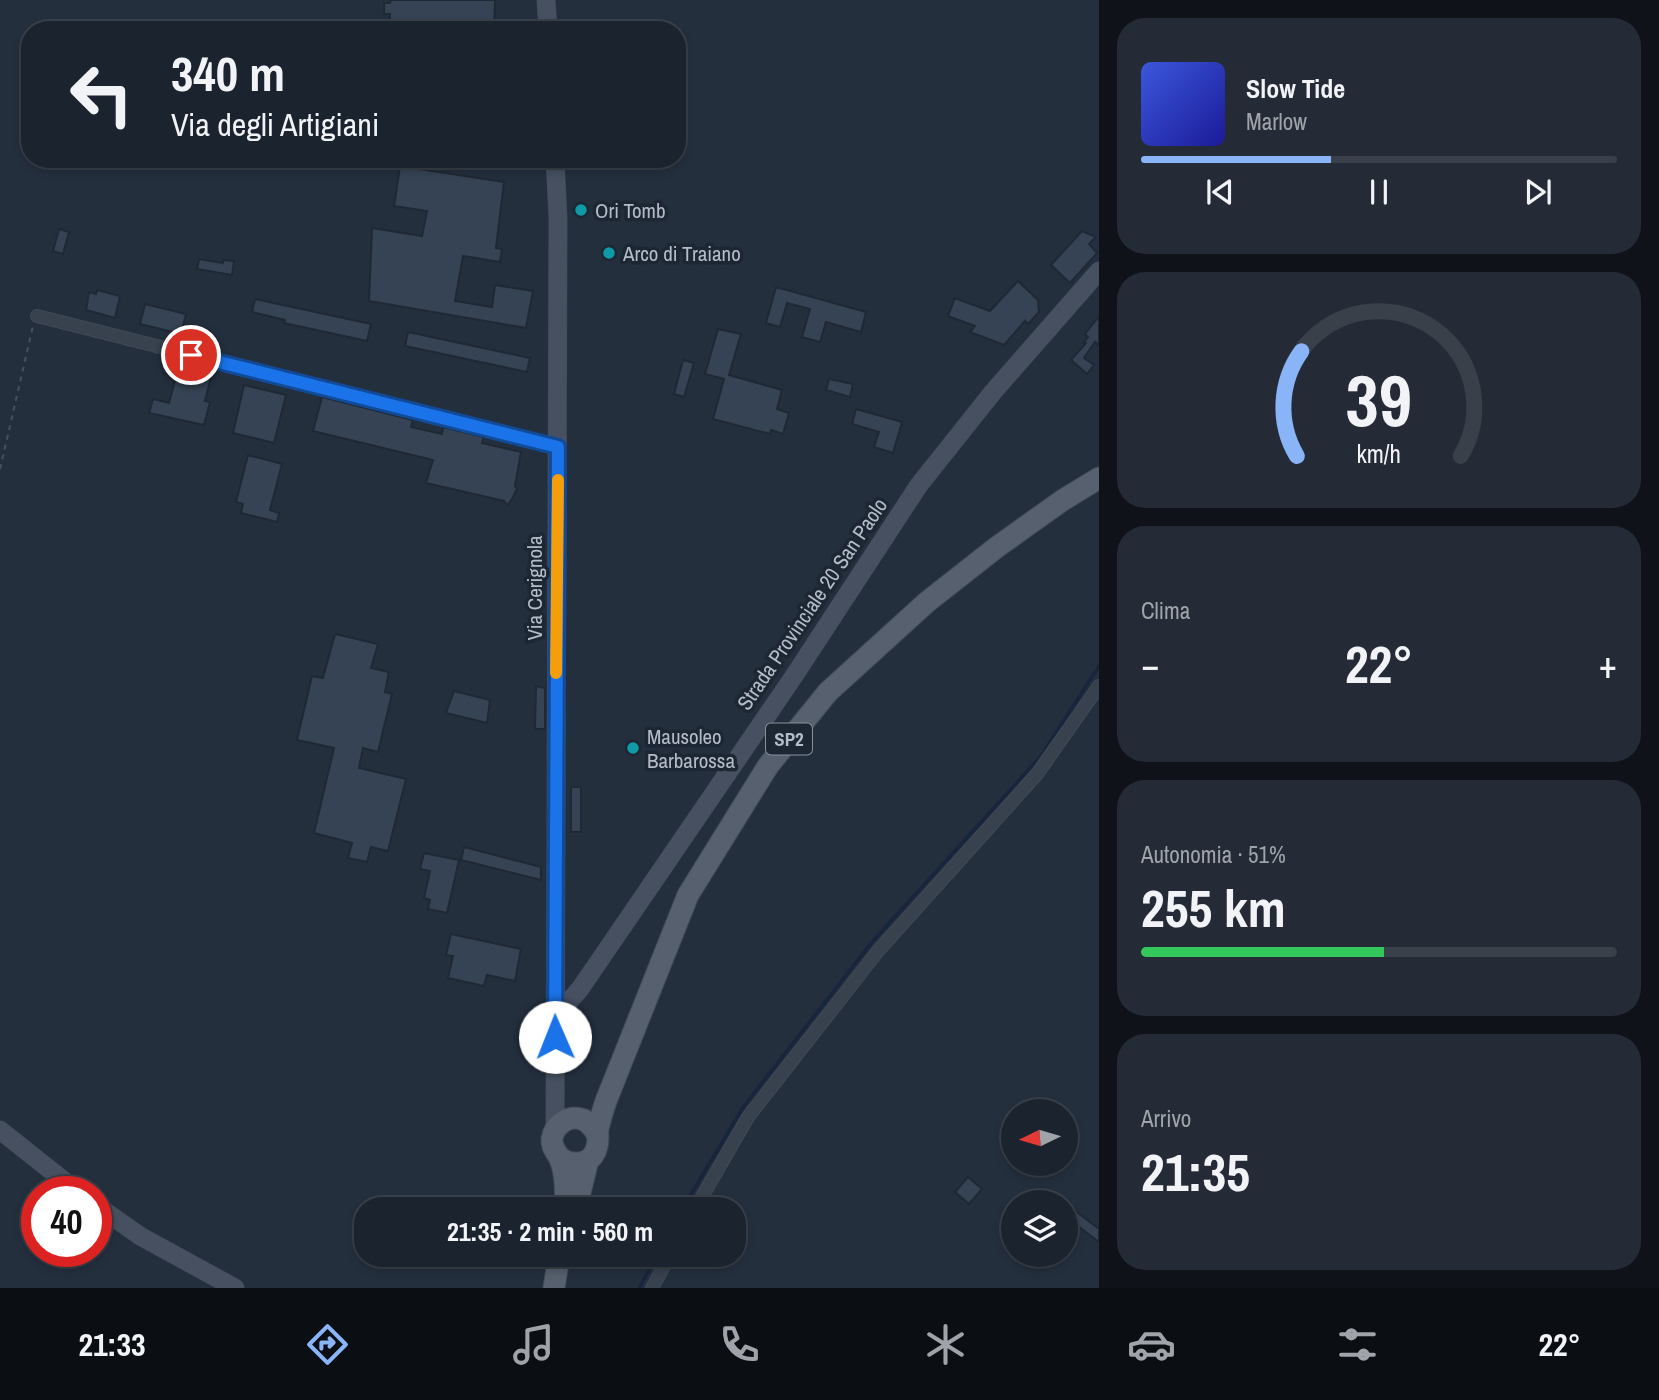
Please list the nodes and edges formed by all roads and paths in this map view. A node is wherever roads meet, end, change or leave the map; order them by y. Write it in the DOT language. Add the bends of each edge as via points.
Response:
graph roads {
  1 [pos="546,0"];
  2 [pos="547,21"];
  3 [pos="555,168"];
  4 [pos="1099,271"];
  5 [pos="37,316"];
  6 [pos="558,447"];
  7 [pos="0,469"];
  8 [pos="1099,478"];
  9 [pos="1099,686"];
  10 [pos="555,1017"];
  11 [pos="556,1095"];
  12 [pos="584,1124"];
  13 [pos="0,1130"];
  14 [pos="555,1130"];
  15 [pos="560,1158"];
  16 [pos="588,1160"];
  17 [pos="58,1176"];
  18 [pos="566,1197"];
  19 [pos="579,1197"];
  20 [pos="702,1197"];
  21 [pos="112,1216"];
  22 [pos="557,1267"];
  23 [pos="567,1267"];
  24 [pos="663,1267"];
  25 [pos="235,1288"];
  26 [pos="554,1288"];
  27 [pos="564,1288"];
  28 [pos="652,1288"];
  1 -- 2 [label="street"];
  3 -- 6 [label="street, Via Cerignola"];
  4 -- 10 [label="street, Strada Provinciale 20 San Paolo" via="919,485 580,989"];
  5 -- 6 [label="street"];
  5 -- 7 [label="path"];
  6 -- 10 [label="street, Via Cerignola"];
  8 -- 12 [label="main road, SP2" via="997,547 927,602 828,692 768,766 688,895 606,1101"];
  9 -- 20 [label="street" via="1037,774 878,950 748,1117"];
  10 -- 11 [label="street"];
  11 -- 12 [label="street" via="559,1109"];
  11 -- 14 [label="street"];
  12 -- 14 [label="main road, SP2" via="566,1120"];
  12 -- 16 [label="main road" via="597,1148"];
  13 -- 17 [label="street"];
  14 -- 15 [label="main road" via="552,1145"];
  15 -- 16 [label="main road" via="574,1164"];
  15 -- 18 [label="main road"];
  16 -- 19 [label="main road"];
  21 -- 25 [label="street"];
  22 -- 26 [label="main road"];
  23 -- 27 [label="main road"];
  24 -- 28 [label="street"];
}
